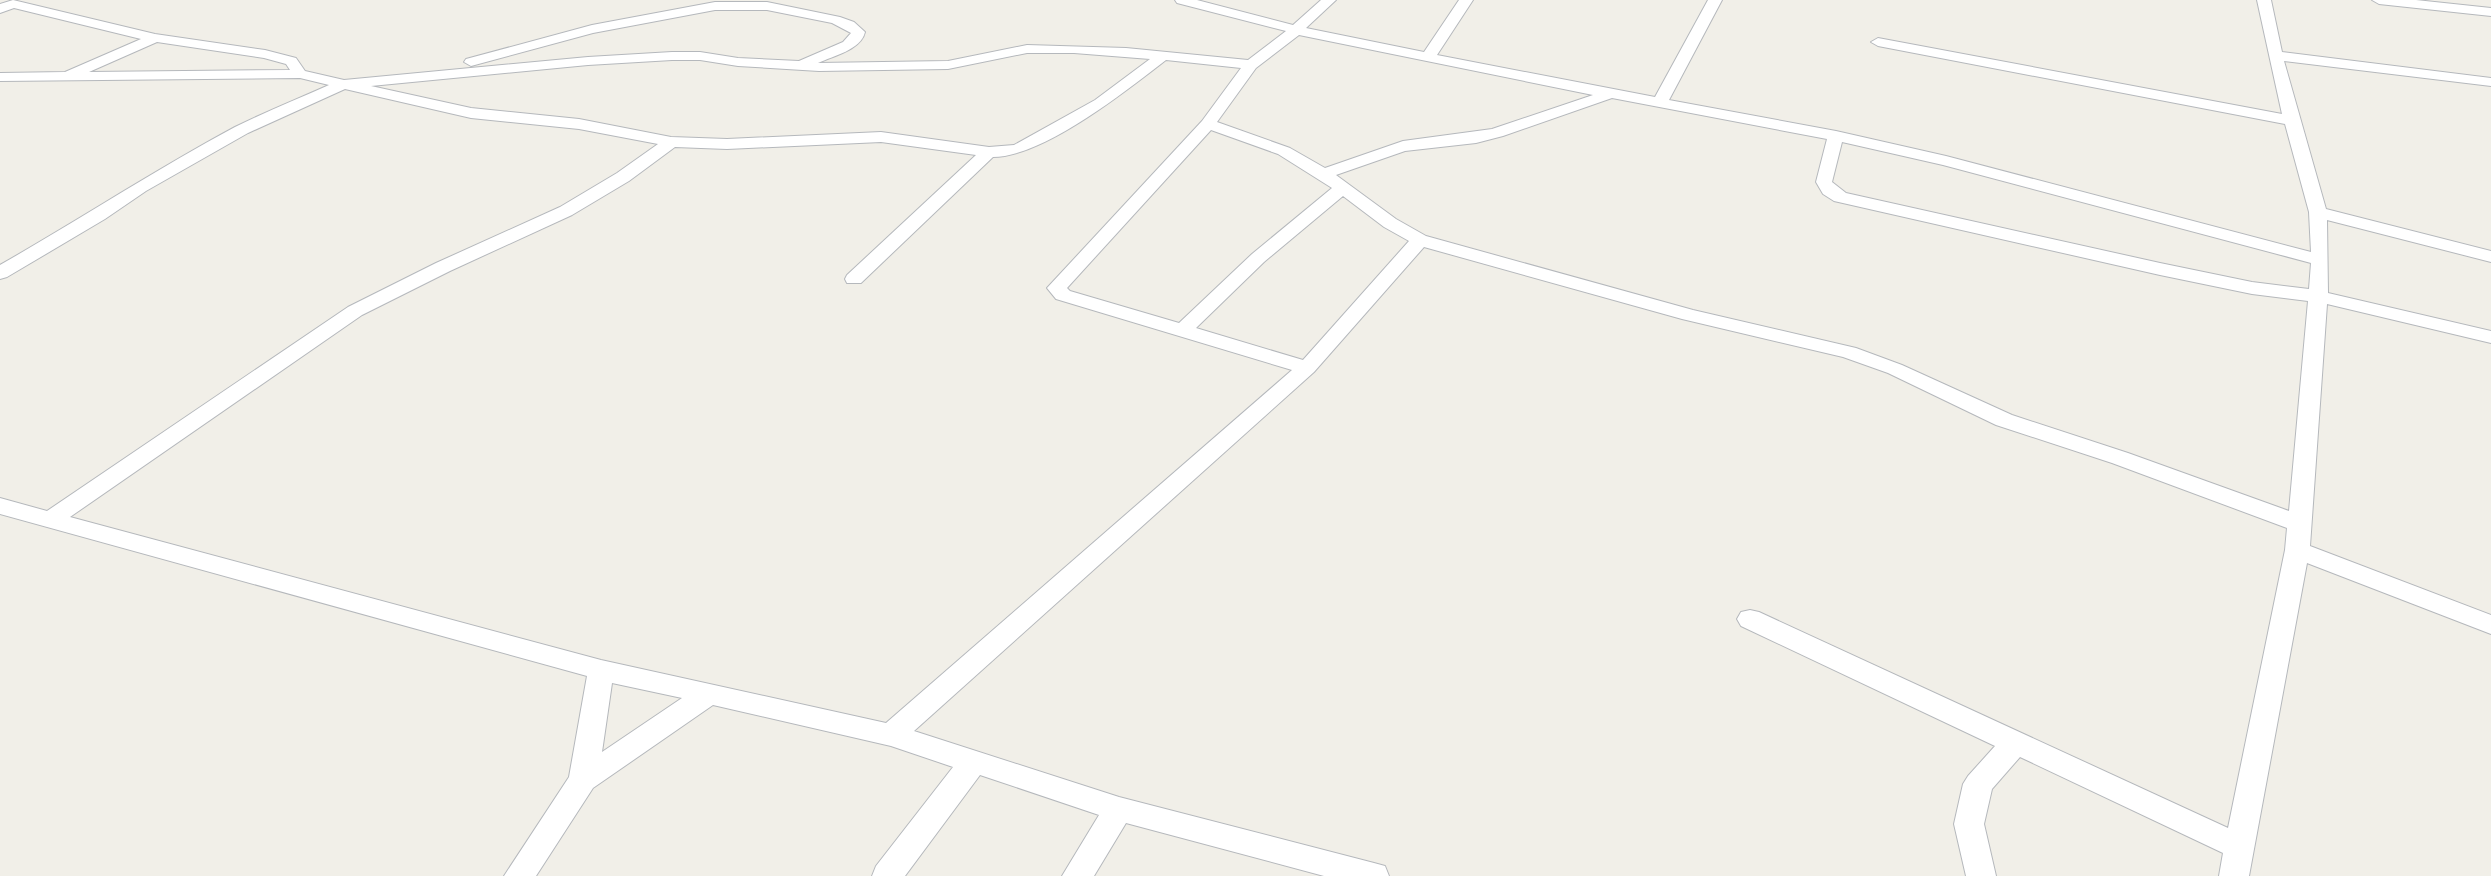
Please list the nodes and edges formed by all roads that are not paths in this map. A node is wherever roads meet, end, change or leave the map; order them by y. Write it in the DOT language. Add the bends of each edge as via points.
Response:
graph roads {
  1 [pos="28,0"];
  2 [pos="1182,0"];
  3 [pos="1329,0"];
  4 [pos="1466,0"];
  5 [pos="1715,0"];
  6 [pos="2264,0"];
  7 [pos="2379,0"];
  8 [pos="2406,2"];
  9 [pos="7,3"];
  10 [pos="0,10"];
  11 [pos="2491,12"];
  12 [pos="1296,30"];
  13 [pos="155,38"];
  14 [pos="1878,42"];
  15 [pos="1163,56"];
  16 [pos="2276,56"];
  17 [pos="1428,57"];
  18 [pos="1251,65"];
  19 [pos="800,66"];
  20 [pos="300,74"];
  21 [pos="0,77"];
  22 [pos="62,78"];
  23 [pos="412,78"];
  24 [pos="2491,82"];
  25 [pos="343,84"];
  26 [pos="1612,94"];
  27 [pos="1660,103"];
  28 [pos="2293,121"];
  29 [pos="1208,124"];
  30 [pos="1836,136"];
  31 [pos="671,142"];
  32 [pos="989,152"];
  33 [pos="1324,174"];
  34 [pos="1342,188"];
  35 [pos="2318,212"];
  36 [pos="1420,240"];
  37 [pos="2491,257"];
  38 [pos="2320,260"];
  39 [pos="0,273"];
  40 [pos="854,278"];
  41 [pos="2317,296"];
  42 [pos="1182,330"];
  43 [pos="2491,337"];
  44 [pos="1307,368"];
  45 [pos="0,506"];
  46 [pos="50,520"];
  47 [pos="2298,523"];
  48 [pos="2297,550"];
  49 [pos="1750,619"];
  50 [pos="2491,625"];
  51 [pos="601,670"];
  52 [pos="709,694"];
  53 [pos="891,735"];
  54 [pos="2016,742"];
  55 [pos="974,761"];
  56 [pos="583,780"];
  57 [pos="1119,809"];
  58 [pos="2240,847"];
  59 [pos="519,876"];
  60 [pos="887,876"];
  61 [pos="1077,876"];
  62 [pos="1374,876"];
  63 [pos="1981,876"];
  64 [pos="2234,876"];
  1 -- 9 [label="street"];
  2 -- 12 [label="street"];
  3 -- 12 [label="street"];
  4 -- 17 [label="street"];
  5 -- 27 [label="street"];
  6 -- 16 [label="street"];
  7 -- 8 [label="street"];
  8 -- 11 [label="street"];
  9 -- 10 [label="street"];
  9 -- 13 [label="street"];
  12 -- 17 [label="street"];
  12 -- 18 [label="street"];
  13 -- 20 [label="street" via="265,54 291,61"];
  13 -- 22 [label="street"];
  14 -- 28 [label="street"];
  15 -- 18 [label="street"];
  15 -- 19 [label="street" via="1074,49 1027,49 948,66"];
  15 -- 32 [label="street" via="1093,107 1020,148 1006,152"];
  16 -- 24 [label="street"];
  16 -- 28 [label="street"];
  17 -- 26 [label="street"];
  18 -- 29 [label="street"];
  19 -- 23 [label="street" via="738,62 700,56 672,56 588,61"];
  19 -- 23 [label="street" via="848,45 857,37 858,32 849,25 835,20 767,6 715,6 592,29"];
  20 -- 22 [label="street"];
  20 -- 25 [label="street"];
  21 -- 22 [label="street"];
  23 -- 25 [label="street"];
  25 -- 31 [label="street" via="471,112 592,126"];
  25 -- 39 [label="street" via="242,130 140,187 99,215"];
  26 -- 27 [label="street"];
  26 -- 33 [label="street" via="1497,133 1476,138 1402,146"];
  27 -- 30 [label="street"];
  28 -- 35 [label="street"];
  29 -- 33 [label="street" via="1284,152"];
  29 -- 42 [label="street" via="1056,288 1063,295"];
  30 -- 38 [label="street" via="1946,161"];
  30 -- 41 [label="street" via="1824,182 1829,190 1840,197 2252,288"];
  31 -- 32 [label="street" via="727,144 882,137"];
  31 -- 46 [label="street" via="624,177 566,211 443,267 355,311"];
  32 -- 40 [label="street"];
  33 -- 34 [label="street"];
  34 -- 36 [label="street" via="1390,223"];
  34 -- 42 [label="street" via="1258,258"];
  35 -- 37 [label="street"];
  35 -- 38 [label="street"];
  36 -- 44 [label="street"];
  36 -- 47 [label="street" via="1689,316 1849,352 1895,369 2004,420 2120,458"];
  38 -- 41 [label="street"];
  41 -- 43 [label="street"];
  41 -- 47 [label="street" via="2316,355"];
  42 -- 44 [label="street"];
  44 -- 53 [label="street"];
  45 -- 46 [label="street"];
  46 -- 51 [label="street"];
  47 -- 48 [label="street"];
  48 -- 50 [label="street"];
  48 -- 58 [label="street"];
  49 -- 54 [label="street"];
  51 -- 52 [label="street"];
  51 -- 56 [label="street"];
  52 -- 53 [label="street"];
  52 -- 56 [label="street"];
  53 -- 55 [label="street"];
  54 -- 58 [label="street"];
  54 -- 63 [label="street" via="1978,784 1968,824"];
  55 -- 57 [label="street"];
  55 -- 60 [label="street"];
  56 -- 59 [label="street"];
  57 -- 61 [label="street"];
  57 -- 62 [label="street"];
  58 -- 64 [label="street"];
}
